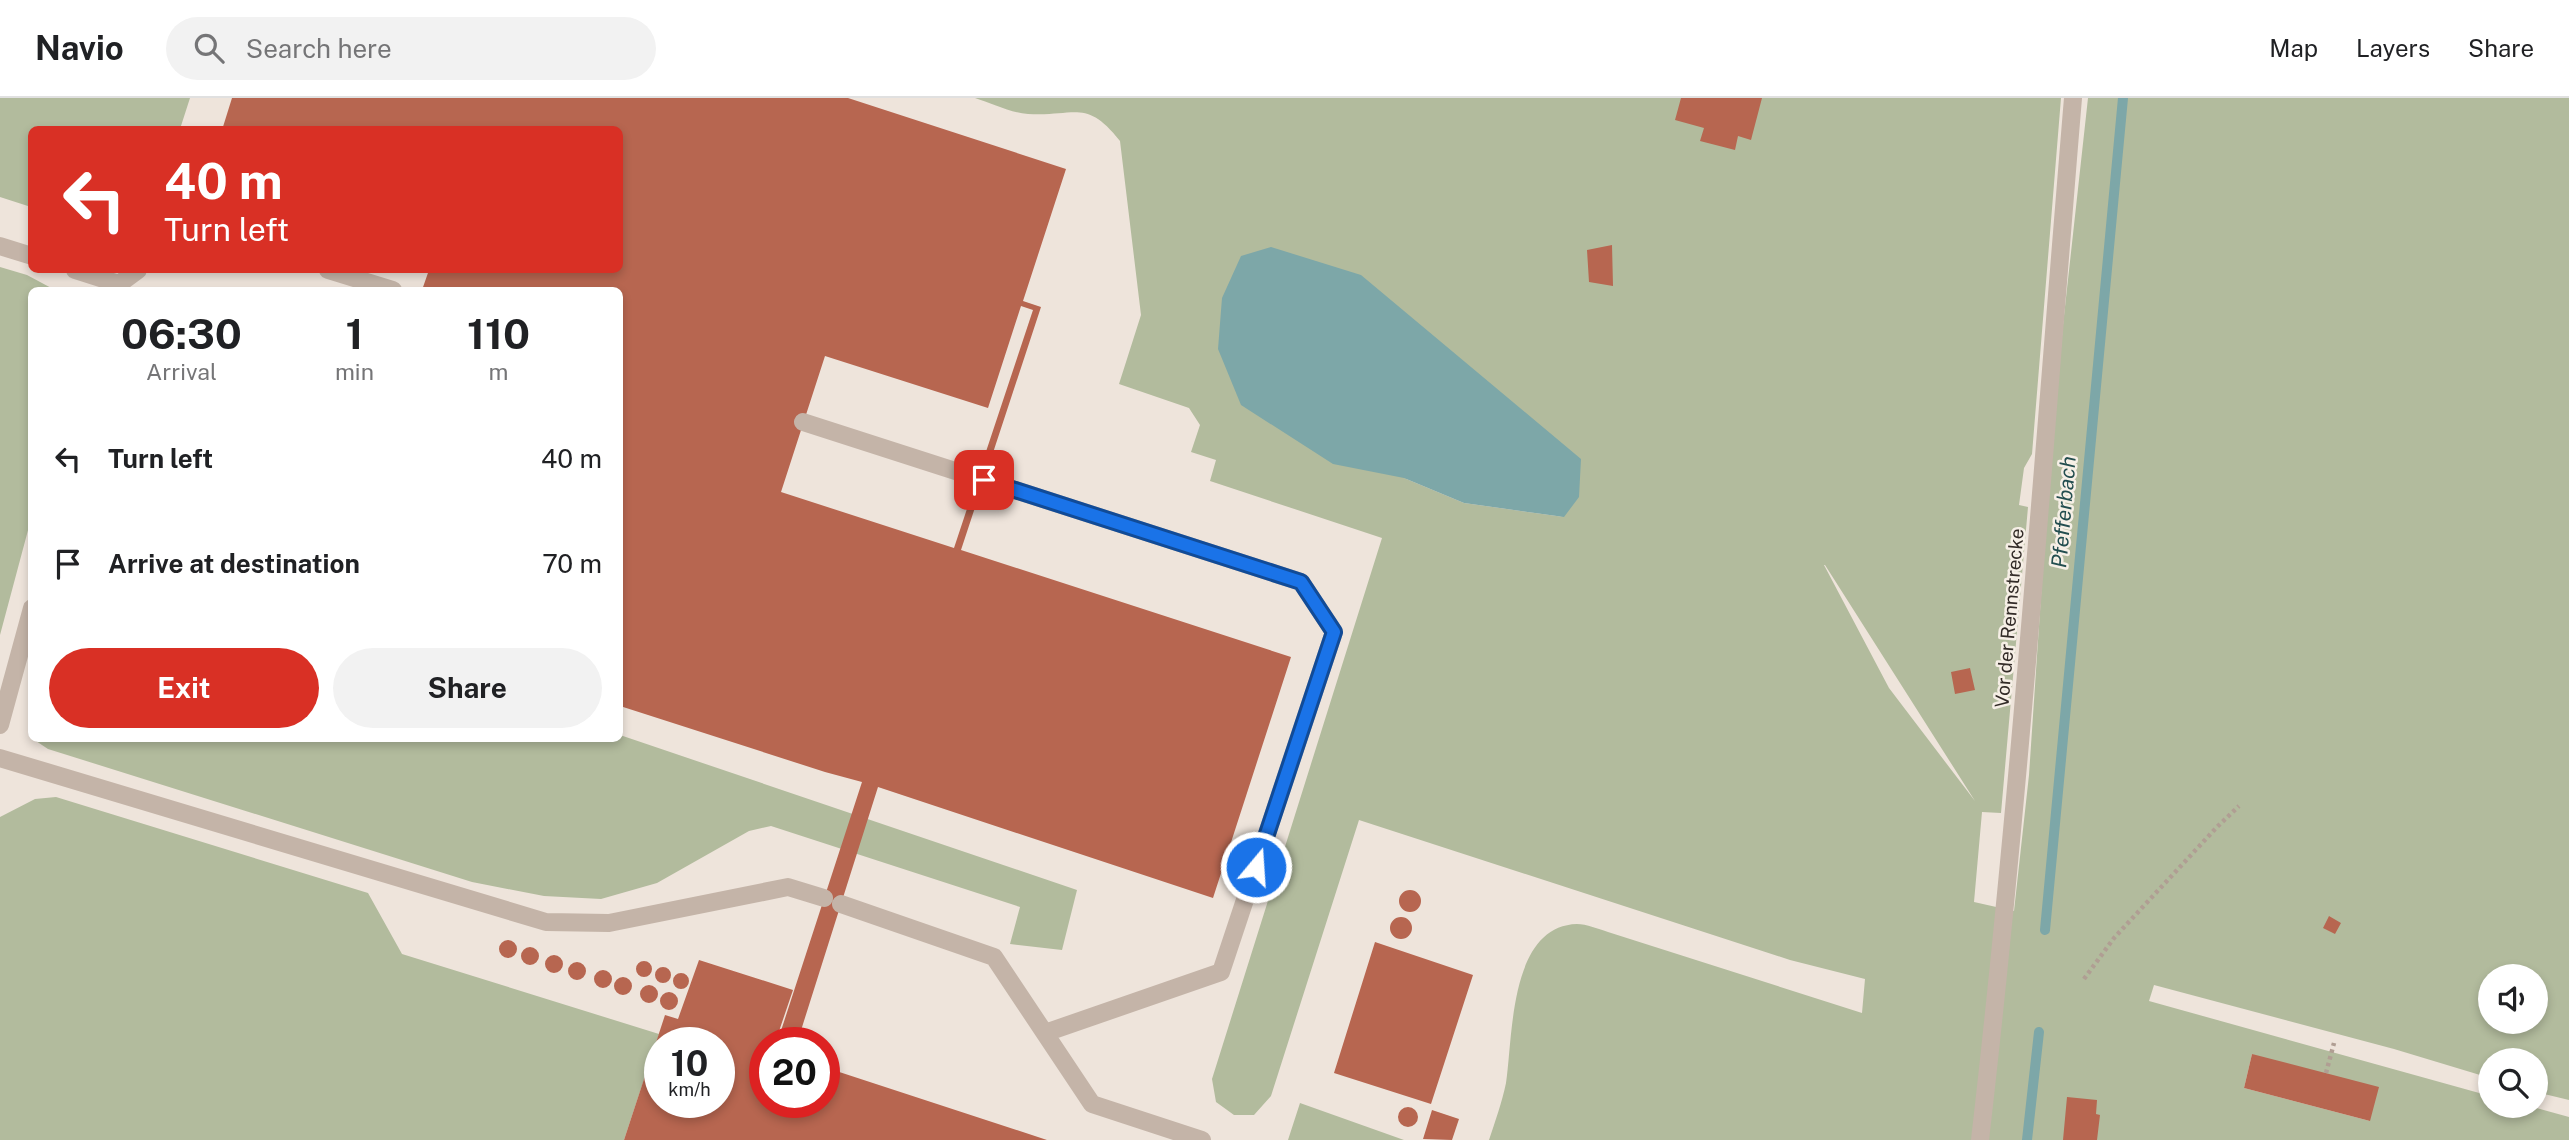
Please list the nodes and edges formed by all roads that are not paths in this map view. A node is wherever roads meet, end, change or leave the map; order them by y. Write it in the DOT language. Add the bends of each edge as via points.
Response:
graph roads {
  1 [pos="2073,98"];
  2 [pos="0,246"];
  3 [pos="28,255"];
  4 [pos="83,273"];
  5 [pos="134,273"];
  6 [pos="338,273"];
  7 [pos="118,287"];
  8 [pos="383,287"];
  9 [pos="803,422"];
  10 [pos="28,623"];
  11 [pos="0,725"];
  12 [pos="0,758"];
  13 [pos="1045,1033"];
  14 [pos="1202,1140"];
  15 [pos="1980,1140"];
  1 -- 15 [label="lane, Vor der Rennstrecke" via="2000,971"];
  2 -- 3 [label="lane"];
  4 -- 7 [label="lane"];
  5 -- 7 [label="lane"];
  6 -- 8 [label="lane"];
  9 -- 13 [label="lane" via="1301,582 1334,632 1221,972"];
  10 -- 11 [label="lane"];
  12 -- 13 [label="lane" via="546,922 609,923 788,887 994,957"];
  13 -- 14 [label="lane" via="1092,1104"];
}
